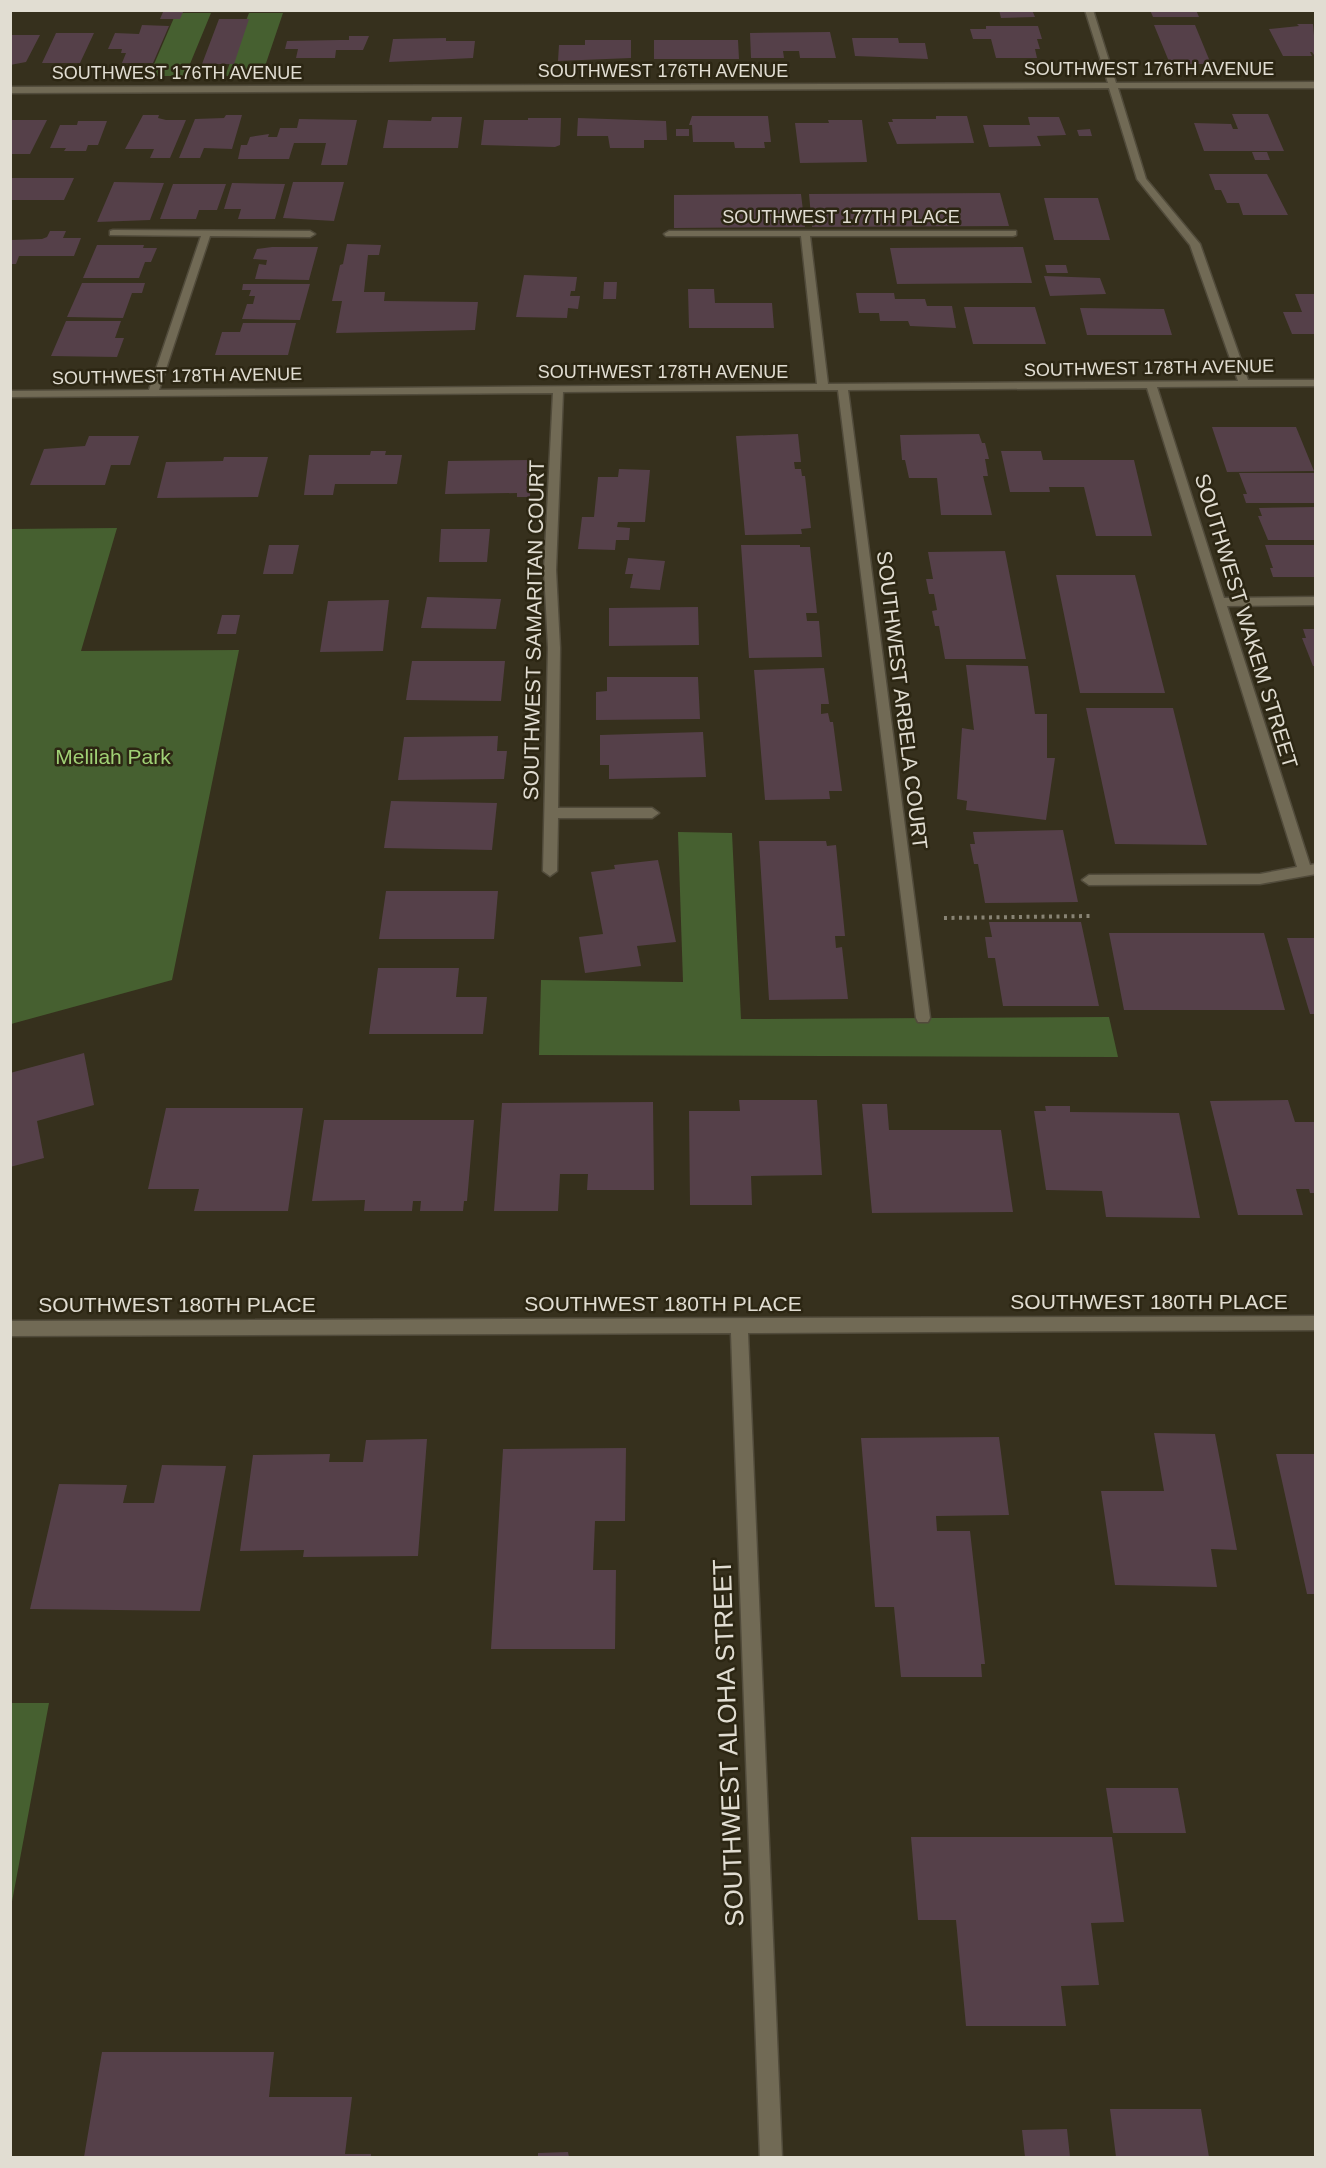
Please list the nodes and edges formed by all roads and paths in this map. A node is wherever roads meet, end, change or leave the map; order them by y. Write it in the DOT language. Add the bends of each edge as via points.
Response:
graph roads {
  1 [pos="1089,10"];
  2 [pos="1316,85"];
  3 [pos="1112,86"];
  4 [pos="10,90"];
  5 [pos="113,233"];
  6 [pos="805,233"];
  7 [pos="1013,233"];
  8 [pos="206,234"];
  9 [pos="310,234"];
  10 [pos="669,234"];
  11 [pos="1244,383"];
  12 [pos="1316,383"];
  13 [pos="1151,384"];
  14 [pos="823,388"];
  15 [pos="843,388"];
  16 [pos="558,389"];
  17 [pos="153,392"];
  18 [pos="10,394"];
  19 [pos="1316,601"];
  20 [pos="1220,602"];
  21 [pos="551,813"];
  22 [pos="652,813"];
  23 [pos="1310,869"];
  24 [pos="550,871"];
  25 [pos="1089,880"];
  26 [pos="911,918"];
  27 [pos="923,1018"];
  28 [pos="1316,1323"];
  29 [pos="739,1327"];
  30 [pos="11,1329"];
  31 [pos="771,2157"];
  1 -- 3 [label="street"];
  2 -- 3 [label="street, SOUTHWEST 176TH AVENUE"];
  3 -- 4 [label="street, SOUTHWEST 176TH AVENUE"];
  3 -- 11 [label="street" via="1142,179 1195,244"];
  5 -- 8 [label="street"];
  6 -- 7 [label="street, SOUTHWEST 177TH PLACE"];
  6 -- 10 [label="street, SOUTHWEST 177TH PLACE"];
  6 -- 14 [label="street"];
  8 -- 9 [label="street"];
  8 -- 17 [label="street"];
  11 -- 12 [label="street, SOUTHWEST 178TH AVENUE"];
  11 -- 13 [label="street, SOUTHWEST 178TH AVENUE"];
  13 -- 15 [label="street, SOUTHWEST 178TH AVENUE"];
  13 -- 20 [label="street, SOUTHWEST WAKEM STREET"];
  14 -- 15 [label="street, SOUTHWEST 178TH AVENUE"];
  14 -- 16 [label="street, SOUTHWEST 178TH AVENUE"];
  15 -- 26 [label="street, SOUTHWEST ARBELA COURT"];
  16 -- 17 [label="street, SOUTHWEST 178TH AVENUE"];
  16 -- 21 [label="street, SOUTHWEST SAMARITAN COURT" via="550,570 554,648"];
  17 -- 18 [label="street, SOUTHWEST 178TH AVENUE"];
  19 -- 20 [label="street"];
  20 -- 23 [label="street, SOUTHWEST WAKEM STREET"];
  21 -- 22 [label="street"];
  21 -- 24 [label="street, SOUTHWEST SAMARITAN COURT"];
  23 -- 25 [label="street" via="1260,879"];
  25 -- 26 [label="path" via="1097,916"];
  26 -- 27 [label="street, SOUTHWEST ARBELA COURT"];
  28 -- 29 [label="street, SOUTHWEST 180TH PLACE"];
  29 -- 30 [label="street, SOUTHWEST 180TH PLACE"];
  29 -- 31 [label="street, SOUTHWEST ALOHA STREET"];
}
